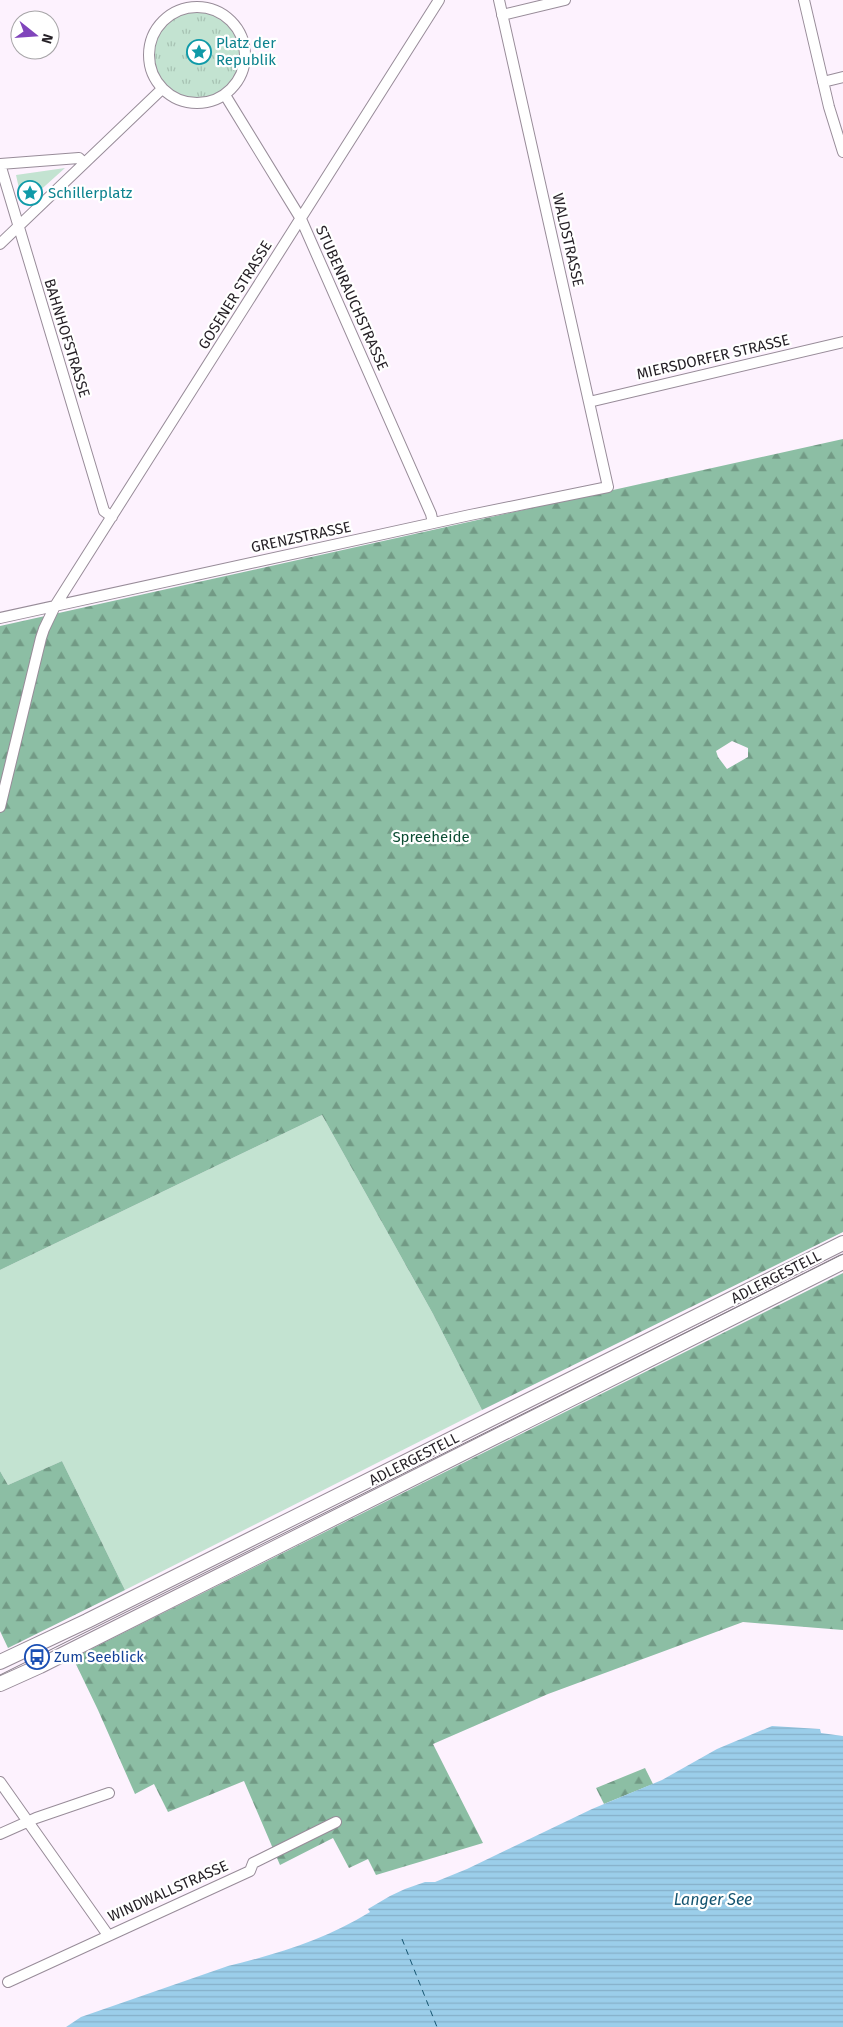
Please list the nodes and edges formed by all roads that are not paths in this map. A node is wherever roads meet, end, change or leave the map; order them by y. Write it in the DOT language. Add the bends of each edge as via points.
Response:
graph roads {
  1 [pos="439,0"];
  2 [pos="499,0"];
  3 [pos="565,0"];
  4 [pos="804,0"];
  5 [pos="188,4"];
  6 [pos="502,15"];
  7 [pos="843,78"];
  8 [pos="823,82"];
  9 [pos="162,89"];
  10 [pos="225,95"];
  11 [pos="843,152"];
  12 [pos="84,163"];
  13 [pos="0,164"];
  14 [pos="301,219"];
  15 [pos="18,227"];
  16 [pos="0,244"];
  17 [pos="843,342"];
  18 [pos="589,402"];
  19 [pos="608,486"];
  20 [pos="112,517"];
  21 [pos="433,523"];
  22 [pos="55,606"];
  23 [pos="0,618"];
  24 [pos="0,807"];
  25 [pos="843,1243"];
  26 [pos="843,1262"];
  27 [pos="0,1662"];
  28 [pos="0,1684"];
  29 [pos="0,1782"];
  30 [pos="110,1793"];
  31 [pos="28,1822"];
  32 [pos="336,1822"];
  33 [pos="0,1834"];
  34 [pos="108,1935"];
  35 [pos="8,1982"];
  1 -- 14 [label="street, GOSENER STRASSE"];
  2 -- 6 [label="street, WALDSTRASSE"];
  3 -- 6 [label="street"];
  4 -- 8 [label="street"];
  5 -- 9 [label="street" via="168,16 151,38 150,69"];
  5 -- 10 [label="street" via="220,12 240,33 245,50 244,66 235,85"];
  6 -- 18 [label="street, WALDSTRASSE"];
  7 -- 8 [label="street"];
  8 -- 11 [label="street"];
  9 -- 10 [label="street" via="190,103 206,103"];
  9 -- 12 [label="street"];
  10 -- 14 [label="street, STUBENRAUCHSTRASSE"];
  12 -- 13 [label="street" via="79,158"];
  12 -- 15 [label="street"];
  13 -- 15 [label="street, BAHNHOFSTRASSE"];
  14 -- 20 [label="street, GOSENER STRASSE"];
  14 -- 21 [label="street, STUBENRAUCHSTRASSE"];
  15 -- 16 [label="street"];
  15 -- 20 [label="street, BAHNHOFSTRASSE" via="104,511"];
  17 -- 18 [label="street, MIERSDORFER STRASSE"];
  18 -- 19 [label="street, WALDSTRASSE"];
  19 -- 21 [label="street, GRENZSTRASSE"];
  20 -- 22 [label="street, GOSENER STRASSE"];
  21 -- 22 [label="street, GRENZSTRASSE"];
  22 -- 23 [label="street, GRENZSTRASSE"];
  22 -- 24 [label="street, GOSENER STRASSE" via="41,638"];
  25 -- 27 [label="main road, ADLERGESTELL"];
  26 -- 28 [label="main road, ADLERGESTELL"];
  29 -- 31 [label="street"];
  30 -- 31 [label="street"];
  31 -- 33 [label="street"];
  31 -- 34 [label="street"];
  32 -- 34 [label="street, WINDWALLSTRASSE" via="253,1863 250,1871"];
  34 -- 35 [label="street, WINDWALLSTRASSE"];
}
